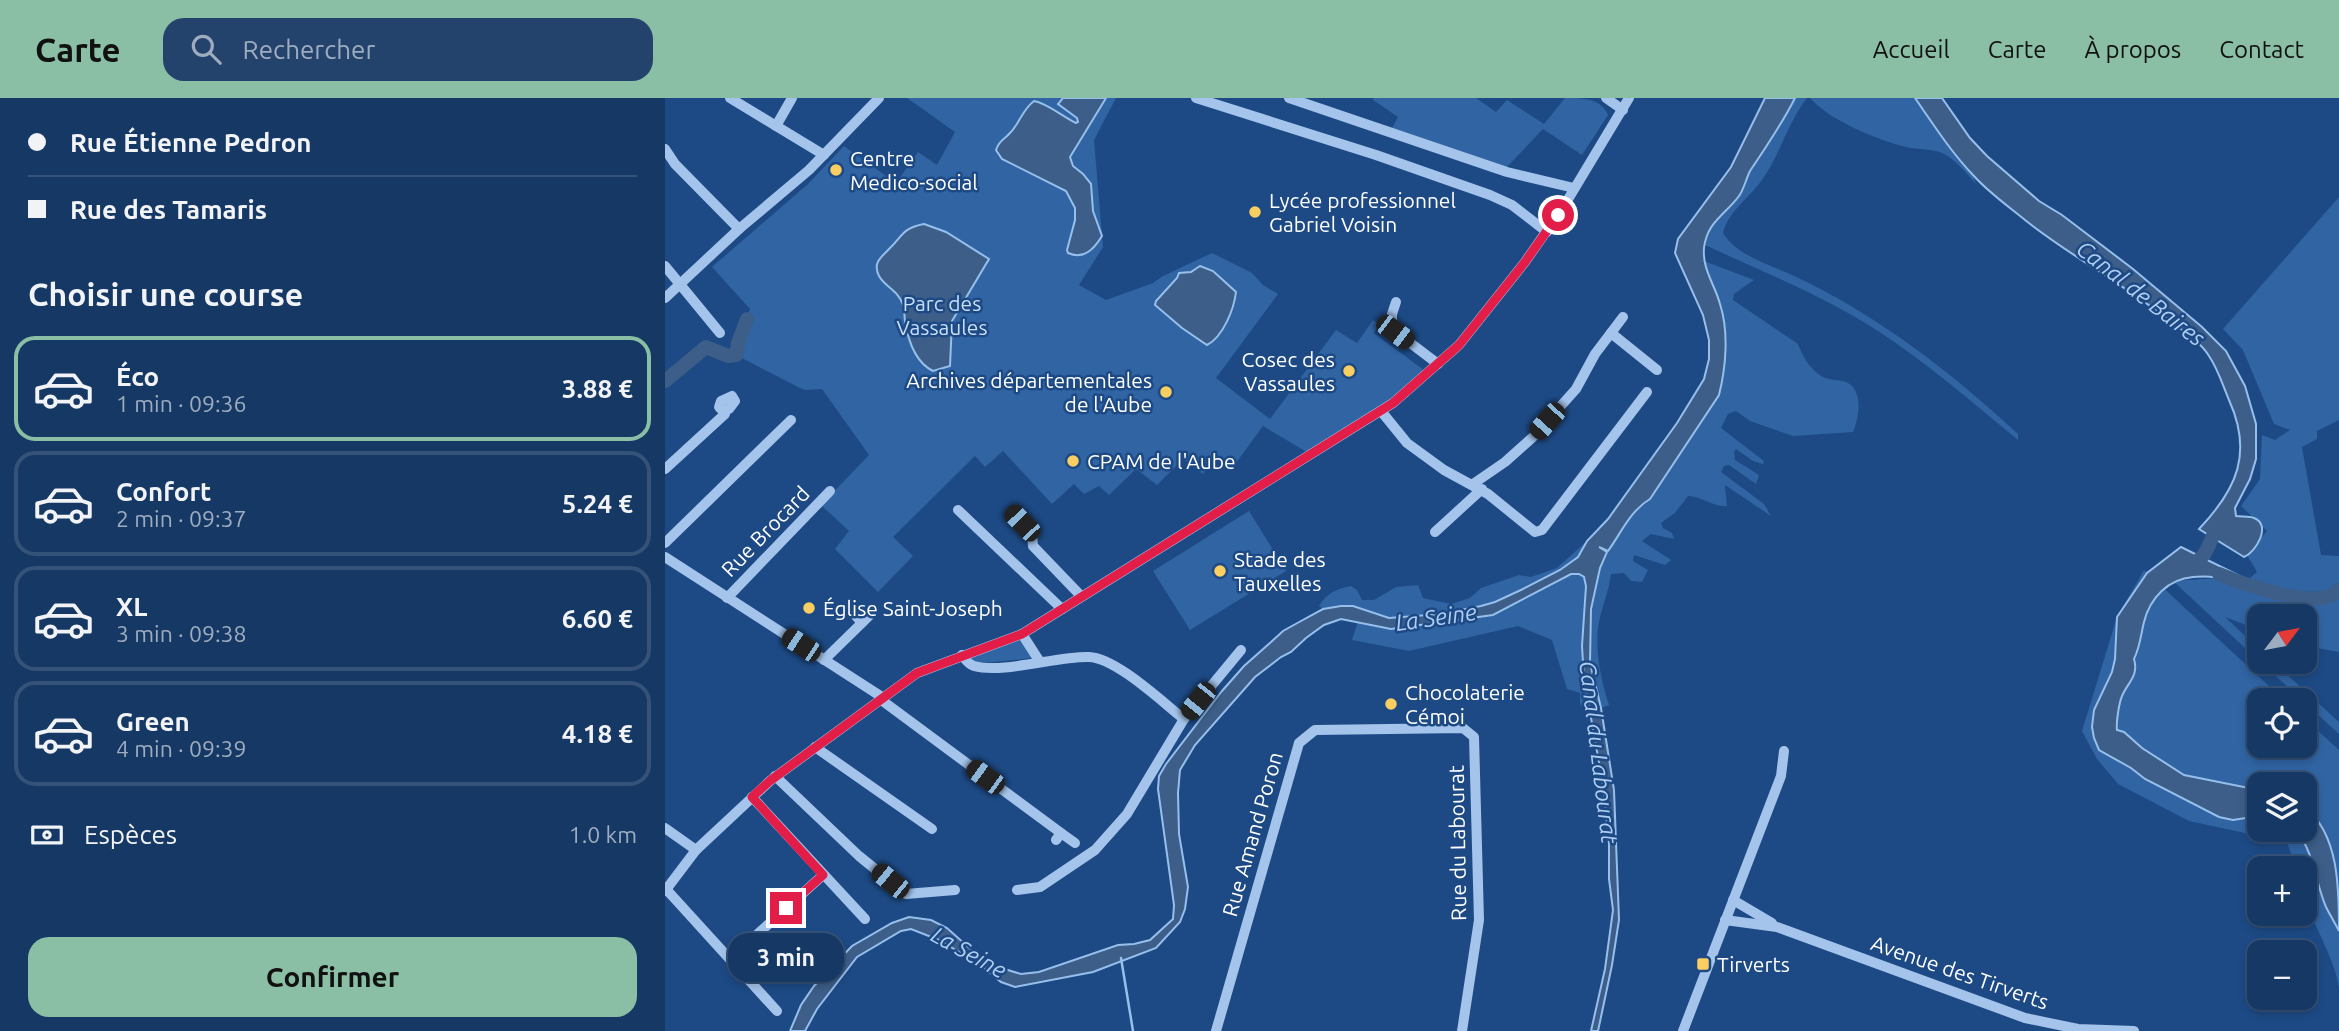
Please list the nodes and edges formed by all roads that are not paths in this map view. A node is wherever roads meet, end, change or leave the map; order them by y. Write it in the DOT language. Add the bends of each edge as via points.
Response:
graph roads {
  1 [pos="730,98"];
  2 [pos="792,98"];
  3 [pos="879,98"];
  4 [pos="1196,98"];
  5 [pos="1289,98"];
  6 [pos="1606,98"];
  7 [pos="1629,98"];
  8 [pos="1623,110"];
  9 [pos="776,126"];
  10 [pos="665,149"];
  11 [pos="824,155"];
  12 [pos="670,167"];
  13 [pos="1574,188"];
  14 [pos="739,229"];
  15 [pos="1546,232"];
  16 [pos="665,266"];
  17 [pos="680,284"];
  18 [pos="665,298"];
  19 [pos="1396,302"];
  20 [pos="1623,317"];
  21 [pos="720,333"];
  22 [pos="1611,333"];
  23 [pos="1438,364"];
  24 [pos="1657,370"];
  25 [pos="1647,392"];
  26 [pos="725,410"];
  27 [pos="1381,411"];
  28 [pos="791,420"];
  29 [pos="665,469"];
  30 [pos="1477,487"];
  31 [pos="830,491"];
  32 [pos="958,510"];
  33 [pos="1011,513"];
  34 [pos="1435,532"];
  35 [pos="665,543"];
  36 [pos="665,557"];
  37 [pos="1081,596"];
  38 [pos="727,598"];
  39 [pos="1062,609"];
  40 [pos="862,623"];
  41 [pos="1022,634"];
  42 [pos="1241,650"];
  43 [pos="963,655"];
  44 [pos="824,660"];
  45 [pos="1040,662"];
  46 [pos="881,698"];
  47 [pos="1184,719"];
  48 [pos="1474,737"];
  49 [pos="815,747"];
  50 [pos="1784,751"];
  51 [pos="775,776"];
  52 [pos="752,797"];
  53 [pos="665,828"];
  54 [pos="932,830"];
  55 [pos="1075,843"];
  56 [pos="696,850"];
  57 [pos="823,875"];
  58 [pos="666,890"];
  59 [pos="955,890"];
  60 [pos="1017,890"];
  61 [pos="1733,900"];
  62 [pos="865,919"];
  63 [pos="1725,920"];
  64 [pos="1777,927"];
  65 [pos="730,959"];
  66 [pos="777,1011"];
  67 [pos="1216,1031"];
  68 [pos="1462,1031"];
  69 [pos="1683,1031"];
  70 [pos="2134,1031"];
  1 -- 9 [label="street"];
  2 -- 9 [label="street"];
  3 -- 11 [label="street"];
  4 -- 15 [label="street" via="1490,195 1513,205"];
  5 -- 13 [label="street" via="1507,172"];
  6 -- 8 [label="street"];
  7 -- 8 [label="street"];
  8 -- 13 [label="street"];
  9 -- 11 [label="street"];
  10 -- 12 [label="street"];
  11 -- 14 [label="street"];
  12 -- 14 [label="street"];
  13 -- 15 [label="street"];
  14 -- 17 [label="street"];
  15 -- 23 [label="street" via="1481,319"];
  16 -- 17 [label="street"];
  17 -- 18 [label="street"];
  17 -- 21 [label="street"];
  19 -- 23 [label="street" via="1392,329"];
  20 -- 22 [label="street"];
  22 -- 24 [label="street"];
  22 -- 30 [label="street" via="1576,388 1533,436"];
  23 -- 27 [label="street"];
  25 -- 30 [label="street" via="1542,530 1535,532"];
  26 -- 29 [label="street"];
  27 -- 30 [label="street" via="1407,443"];
  27 -- 37 [label="street"];
  28 -- 35 [label="street"];
  30 -- 34 [label="street"];
  31 -- 38 [label="street, Rue Brocard"];
  32 -- 39 [label="street"];
  33 -- 37 [label="street" via="1032,534 1033,546"];
  36 -- 38 [label="street, Rue Brocard"];
  37 -- 39 [label="street"];
  38 -- 44 [label="street, Rue Brocard"];
  39 -- 41 [label="street"];
  40 -- 44 [label="street"];
  41 -- 43 [label="street"];
  41 -- 45 [label="street"];
  42 -- 47 [label="street"];
  43 -- 45 [label="street" via="975,666"];
  43 -- 46 [label="street" via="917,673"];
  44 -- 46 [label="street, Rue Brocard"];
  45 -- 47 [label="street" via="1104,660"];
  46 -- 49 [label="street"];
  46 -- 55 [label="street, Rue Brocard" via="1058,836"];
  47 -- 60 [label="street" via="1127,814 1094,850 1040,887"];
  48 -- 67 [label="street, Rue Amand Poron" via="1463,729 1315,730 1299,743"];
  48 -- 68 [label="street, Rue du Labourat" via="1479,920"];
  49 -- 51 [label="street"];
  49 -- 54 [label="street"];
  50 -- 61 [label="street" via="1781,776"];
  51 -- 52 [label="street"];
  51 -- 59 [label="street" via="906,894"];
  52 -- 56 [label="street"];
  52 -- 57 [label="street"];
  53 -- 56 [label="street"];
  56 -- 58 [label="street"];
  57 -- 62 [label="street"];
  57 -- 65 [label="street"];
  58 -- 65 [label="street"];
  61 -- 63 [label="street"];
  61 -- 64 [label="street, Avenue des Tirverts"];
  63 -- 64 [label="street, Avenue des Tirverts"];
  63 -- 69 [label="street"];
  64 -- 70 [label="street, Avenue des Tirverts" via="2025,1018 2078,1029"];
  65 -- 66 [label="street"];
}
